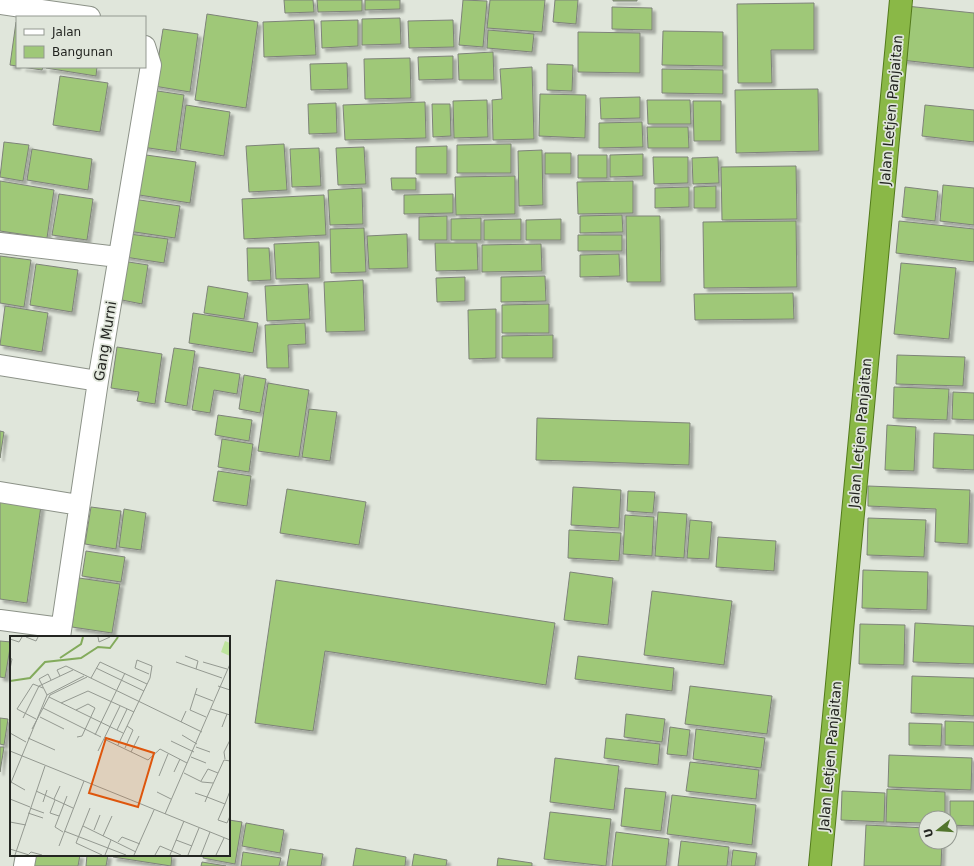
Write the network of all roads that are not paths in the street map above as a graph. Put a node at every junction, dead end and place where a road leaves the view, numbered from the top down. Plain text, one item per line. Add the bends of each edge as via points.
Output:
1 (901, 0) edge
2 (0, 4) edge
3 (83, 16) edge
4 (146, 49) edge
5 (0, 243) edge
6 (118, 257) junction
7 (0, 365) edge
8 (98, 381) junction
9 (0, 492) edge
10 (79, 506) junction
11 (0, 620) edge
12 (60, 633) edge
13 (26, 856) edge
14 (24, 866) edge
15 (820, 866) edge

1 - 15 highway, Jalan Letjen Panjaitan
2 - 3 street
4 - 6 street, Gang Murni via 151,65
5 - 6 street
6 - 8 street, Gang Murni
7 - 8 street
8 - 10 street, Gang Murni
9 - 10 street
10 - 12 street, Gang Murni
11 - 12 street
13 - 14 street

